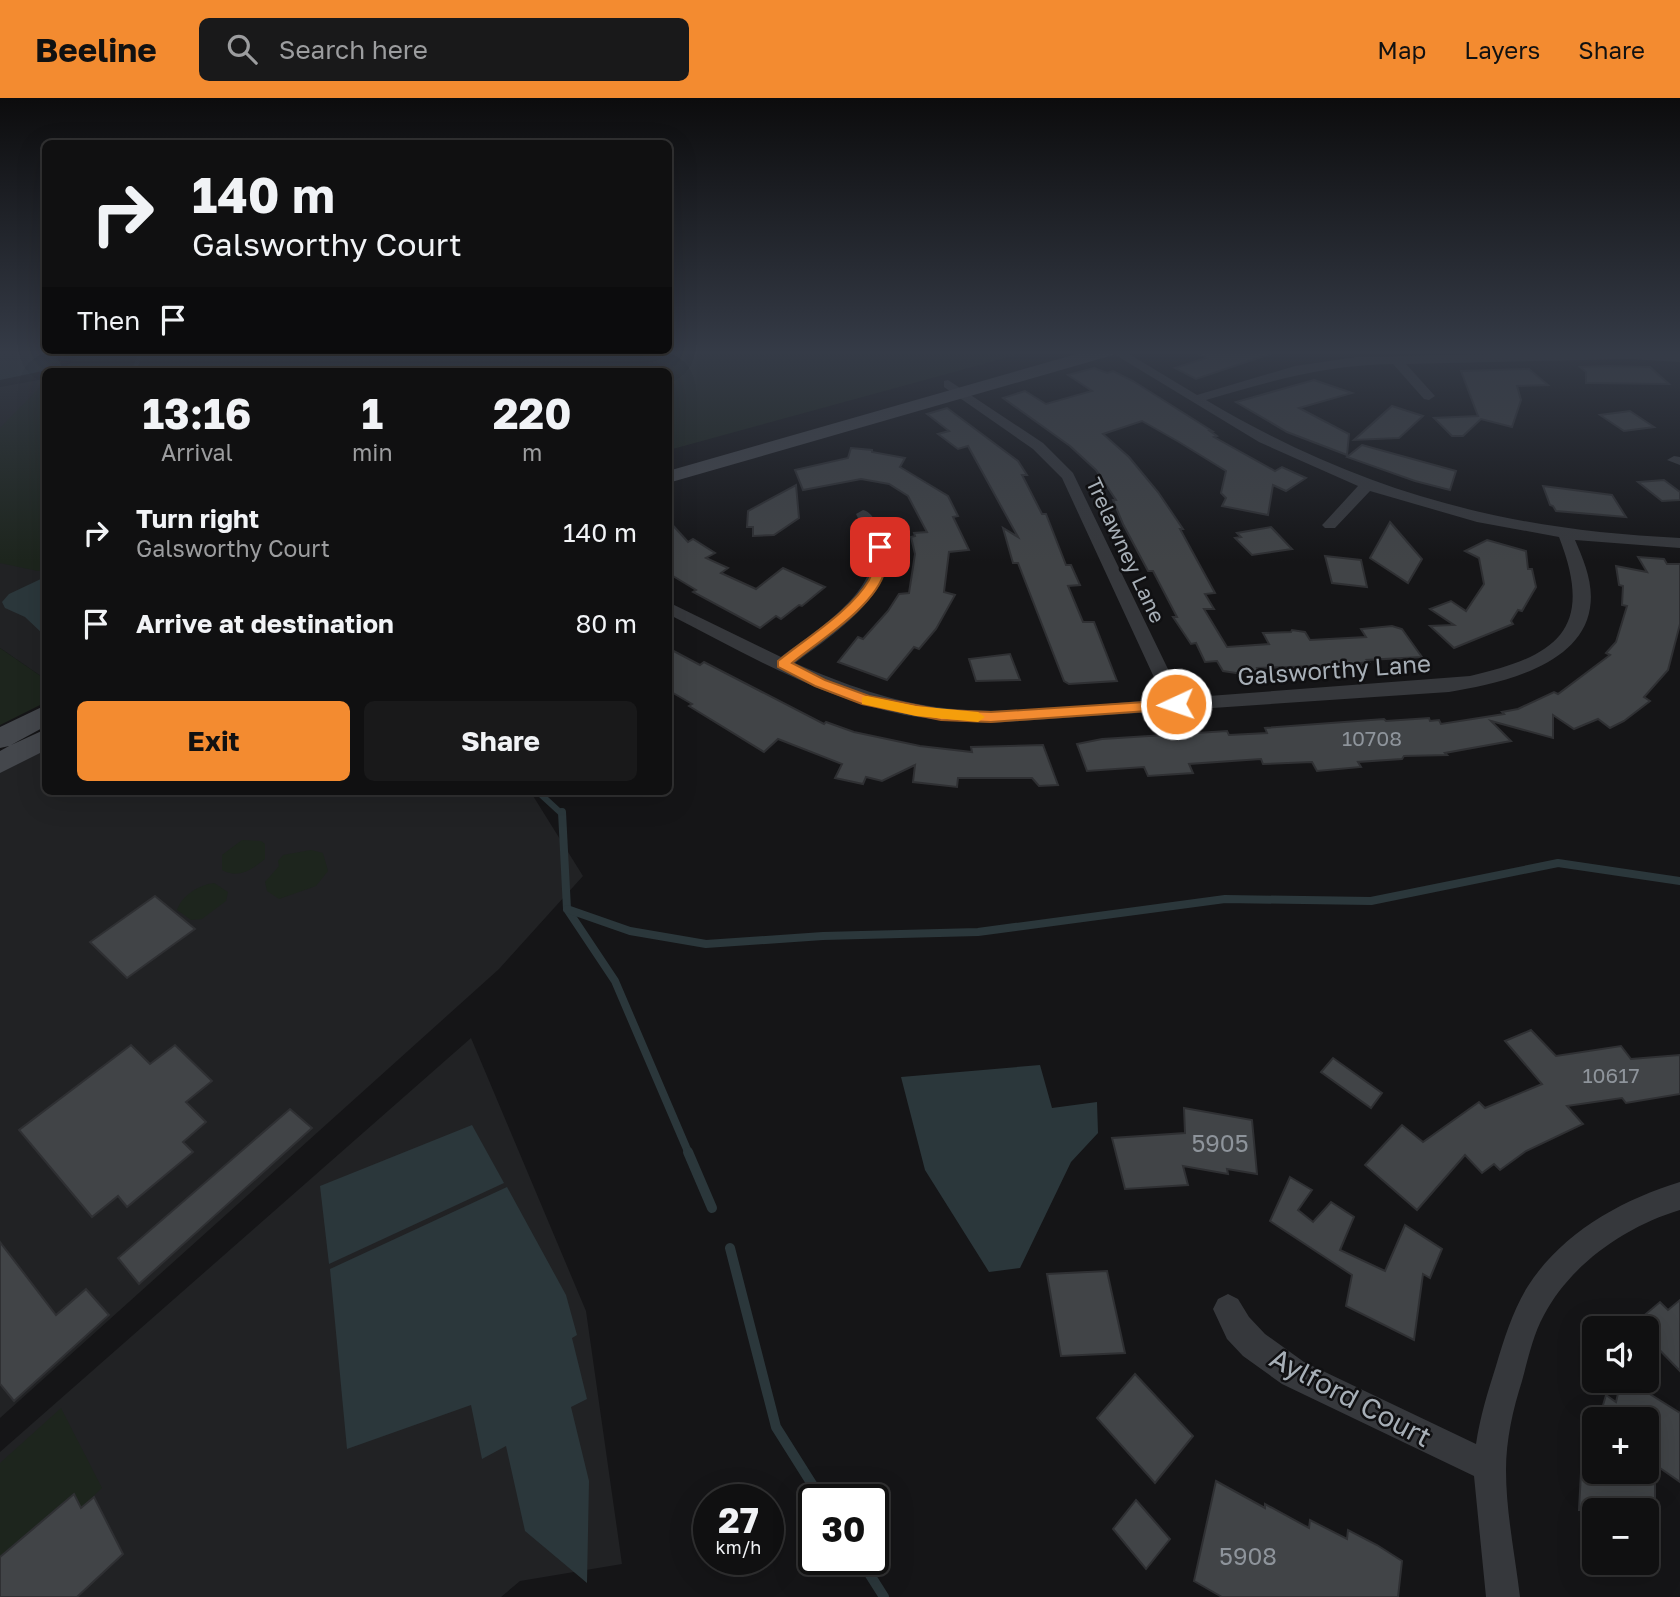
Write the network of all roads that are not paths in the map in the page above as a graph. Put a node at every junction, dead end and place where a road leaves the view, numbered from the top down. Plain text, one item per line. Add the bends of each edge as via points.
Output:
1 (827, 421) edge
2 (848, 421) edge
3 (1002, 421) edge
4 (1235, 421) edge
5 (672, 461) edge
6 (672, 476) edge
7 (1368, 484) junction
8 (863, 514) dead end
9 (1330, 525) dead end
10 (1565, 533) junction
11 (1680, 543) edge
12 (672, 609) edge
13 (783, 664) junction
14 (1176, 704) junction
15 (42, 716) edge
16 (0, 739) edge
17 (42, 740) edge
18 (0, 764) edge
19 (1680, 1196) edge
20 (1228, 1309) dead end
21 (1490, 1466) junction
22 (1503, 1597) edge

1 - 5 street
2 - 6 street
3 - 14 street, Trelawney Lane via 1038,446 1068,476
4 - 7 street via 1284,449
7 - 9 street
7 - 10 street via 1456,511
8 - 13 street via 880,547 875,580 860,601
10 - 11 street
10 - 14 street, Galsworthy Lane via 1582,584 1575,627 1556,648 1512,674 1449,686
12 - 13 street, Galsworthy Lane
13 - 14 street, Galsworthy Lane via 867,700 941,715 991,717
15 - 16 street
17 - 18 street
19 - 21 street via 1618,1222 1579,1249 1544,1288 1521,1336 1501,1397
20 - 21 street, Aylford Court via 1254,1345 1293,1373
21 - 22 street

